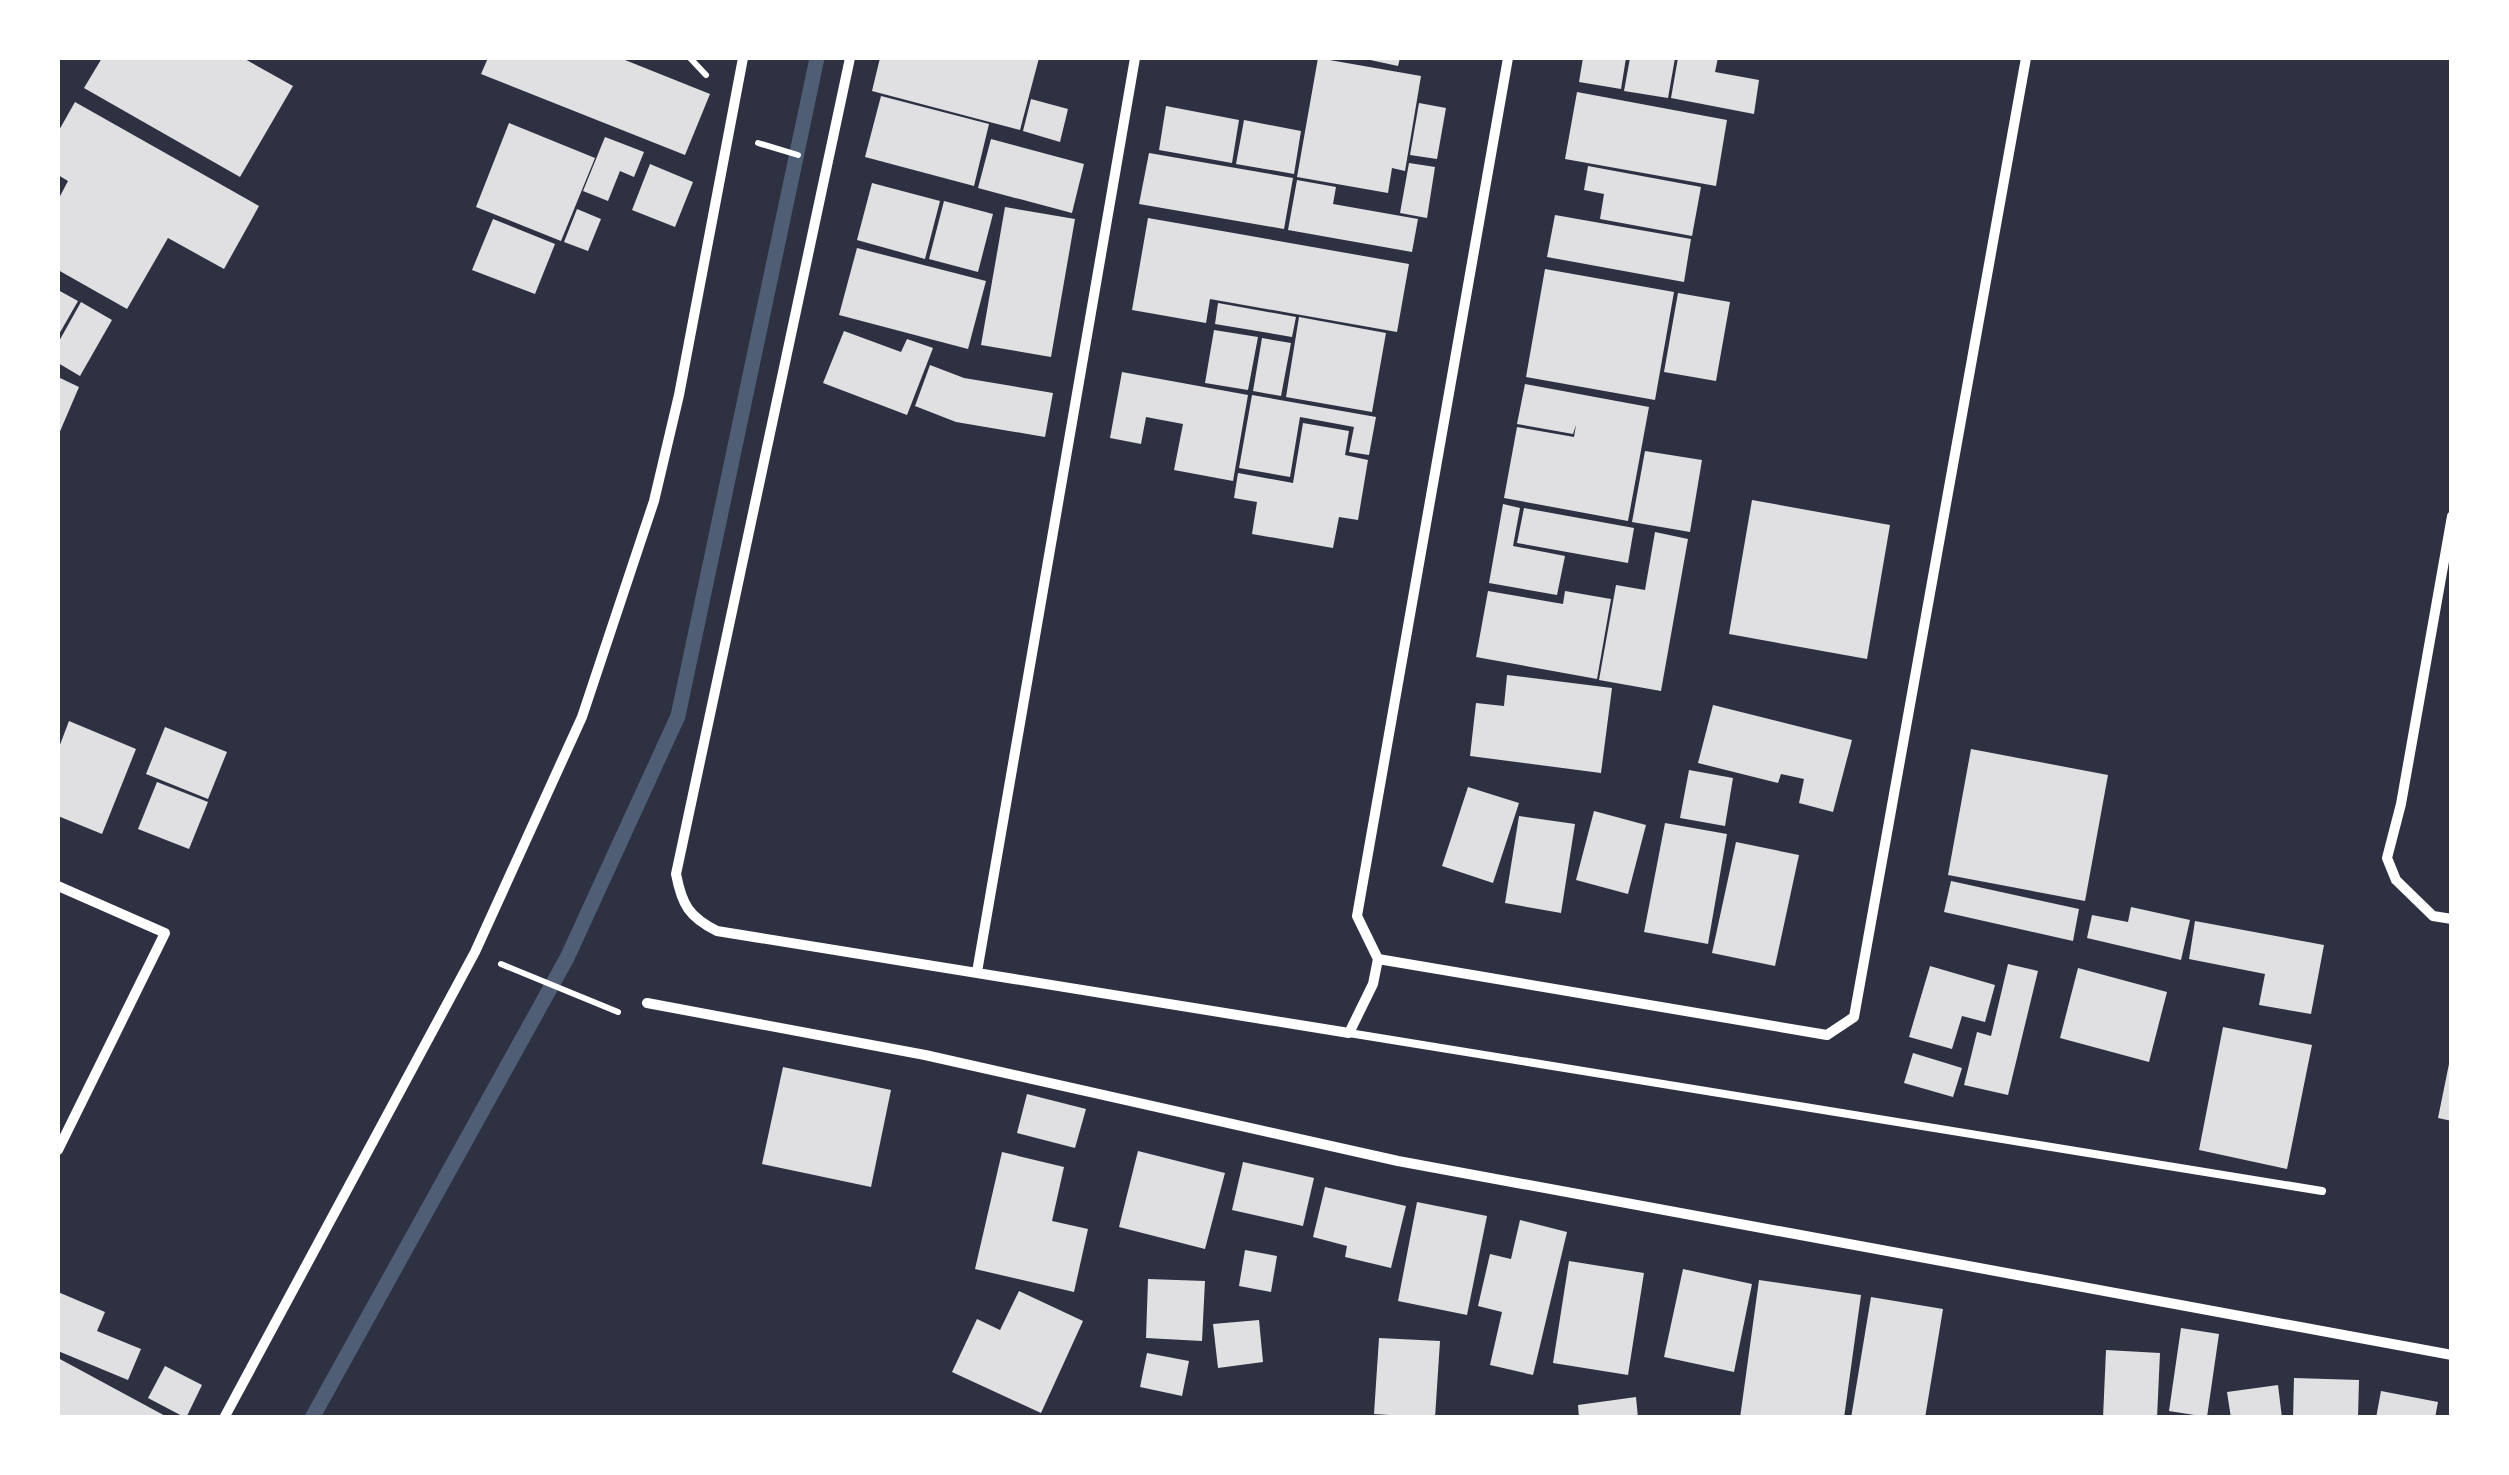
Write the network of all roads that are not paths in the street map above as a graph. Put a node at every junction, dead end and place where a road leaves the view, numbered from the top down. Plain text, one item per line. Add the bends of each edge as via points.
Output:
1 (743, 58) edge
2 (850, 58) edge
3 (1135, 58) edge
4 (1508, 58) edge
5 (2026, 58) edge
6 (2452, 516) edge
7 (58, 886) edge
8 (2452, 919) edge
9 (1378, 959) junction
10 (977, 972) junction
11 (646, 1003) road end
12 (1350, 1033) junction
13 (58, 1150) edge
14 (2322, 1191) dead end
15 (2452, 1355) edge
16 (224, 1418) edge

1 - 16 street via 654,501 582,717 475,952
2 - 10 street via 676,874 693,919 717,930
3 - 10 street
4 - 9 street via 1358,916
5 - 9 street via 1854,1017 1826,1035
6 - 8 street via 2387,858 2396,880 2433,916
7 - 13 street via 165,933
9 - 12 street
10 - 12 street
11 - 15 street via 925,1055 1398,1161
12 - 14 lane

